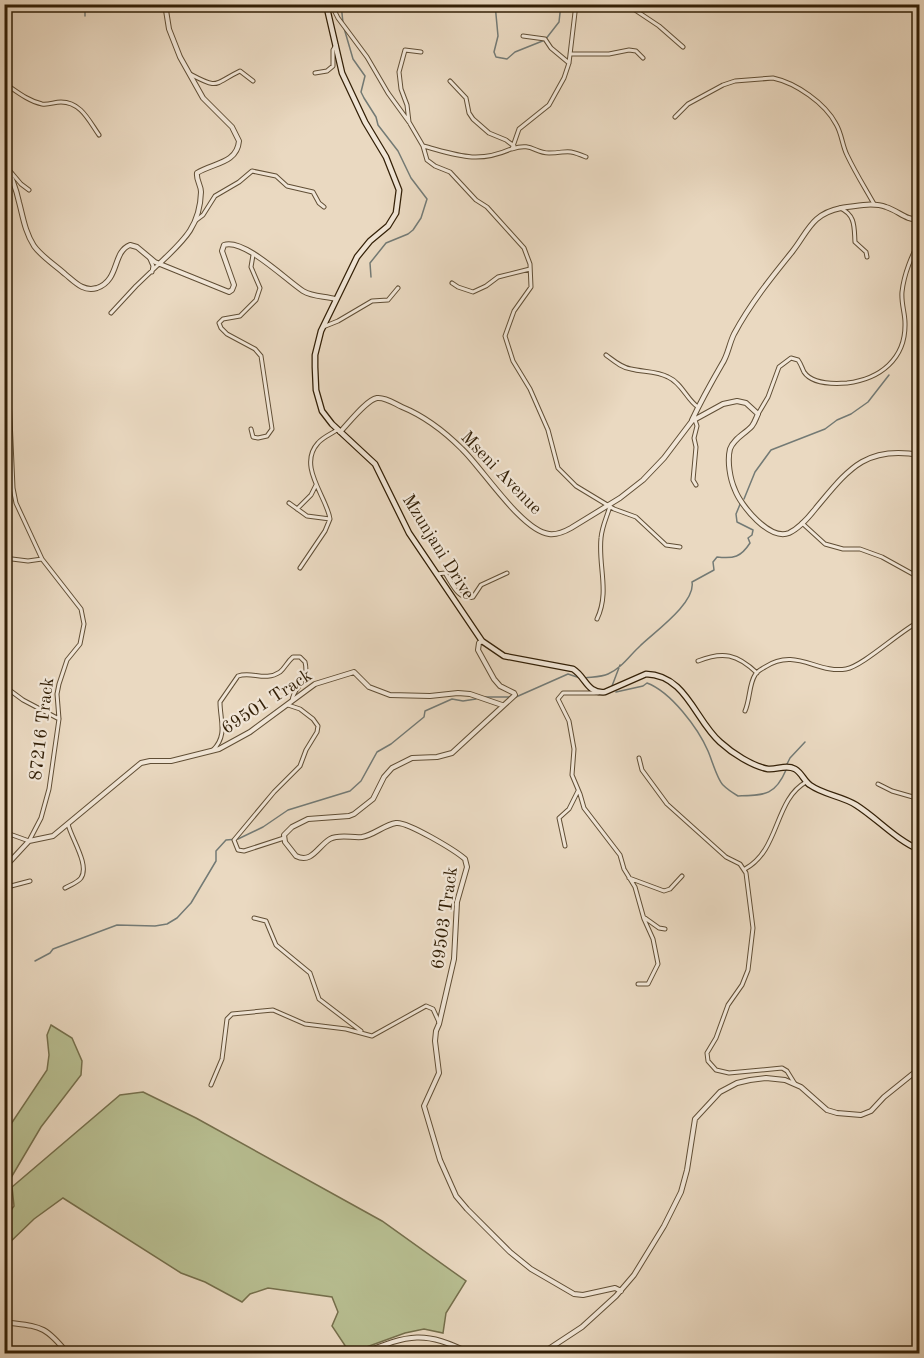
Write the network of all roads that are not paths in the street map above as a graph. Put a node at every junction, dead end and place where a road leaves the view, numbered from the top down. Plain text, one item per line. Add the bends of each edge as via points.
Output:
1 (165, 4) edge
2 (328, 4) edge
3 (576, 4) edge
4 (626, 4) edge
5 (523, 36) dead end
6 (336, 45) junction
7 (683, 47) dead end
8 (421, 52) dead end
9 (570, 54) junction
10 (643, 58) dead end
11 (569, 63) junction
12 (190, 74) junction
13 (315, 74) dead end
14 (254, 81) dead end
15 (450, 81) dead end
16 (4, 83) edge
17 (675, 117) dead end
18 (409, 122) junction
19 (99, 135) dead end
20 (423, 146) junction
21 (513, 148) junction
22 (586, 157) dead end
23 (6, 165) edge
24 (29, 190) dead end
25 (874, 204) junction
26 (324, 207) dead end
27 (840, 208) junction
28 (920, 220) edge
29 (195, 221) junction
30 (920, 239) edge
31 (253, 255) junction
32 (867, 257) dead end
33 (150, 259) junction
34 (159, 264) junction
35 (531, 269) junction
36 (152, 272) junction
37 (452, 283) dead end
38 (398, 288) dead end
39 (335, 299) junction
40 (111, 313) dead end
41 (323, 327) junction
42 (606, 356) dead end
43 (5, 389) edge
44 (698, 407) junction
45 (758, 414) junction
46 (694, 421) junction
47 (251, 429) dead end
48 (339, 431) junction
49 (920, 455) edge
50 (316, 485) junction
51 (696, 485) dead end
52 (289, 502) dead end
53 (609, 505) junction
54 (297, 509) junction
55 (330, 519) junction
56 (802, 523) junction
57 (680, 547) dead end
58 (4, 558) edge
59 (42, 559) junction
60 (300, 568) dead end
61 (507, 573) dead end
62 (437, 574) junction
63 (920, 578) edge
64 (597, 619) dead end
65 (920, 621) edge
66 (482, 641) junction
67 (698, 661) dead end
68 (757, 672) junction
69 (4, 686) edge
70 (598, 693) junction
71 (290, 703) junction
72 (503, 706) junction
73 (745, 711) dead end
74 (58, 719) junction
75 (212, 751) junction
76 (639, 758) dead end
77 (806, 782) junction
78 (878, 784) dead end
79 (579, 789) junction
80 (920, 799) edge
81 (68, 824) junction
82 (4, 832) edge
83 (284, 838) junction
84 (29, 841) junction
85 (565, 846) dead end
86 (920, 850) edge
87 (4, 868) edge
88 (745, 869) junction
89 (682, 876) dead end
90 (629, 878) junction
91 (30, 881) dead end
92 (4, 885) edge
93 (65, 888) dead end
94 (643, 917) junction
95 (254, 918) dead end
96 (665, 928) dead end
97 (638, 984) dead end
98 (439, 1024) junction
99 (362, 1032) junction
100 (920, 1068) edge
101 (795, 1083) junction
102 (211, 1085) dead end
103 (621, 1291) junction
104 (4, 1322) edge
105 (68, 1353) edge
106 (361, 1353) edge
107 (472, 1353) edge
108 (541, 1353) edge

1 - 12 street via 169,29
2 - 6 main road, Mzunjani Drive
2 - 18 street
3 - 9 street
4 - 7 street
5 - 11 street via 546,40
6 - 13 street via 333,66
6 - 39 main road, Mzunjani Drive via 342,73 399,190 393,219 365,246
8 - 18 street via 405,50 399,67
9 - 10 street via 628,50
9 - 11 street
11 - 21 street via 552,100 519,129
12 - 14 street via 213,85 240,71
12 - 29 street via 203,98 232,127 239,141 226,161 197,174 201,192
15 - 21 street via 466,98 473,119
16 - 19 street via 39,103 64,102 78,108
17 - 25 street via 692,102 729,82 779,79 811,97 832,116
18 - 20 street
20 - 21 street via 471,158 489,157
20 - 35 street via 430,163 450,172 520,242
21 - 22 street via 536,148 545,153 567,150
23 - 24 street
23 - 33 street via 34,246 80,286 95,289 106,283 128,246 137,247
25 - 27 street
25 - 28 street
26 - 29 street via 313,192 253,171 215,196
27 - 32 street via 852,217 855,243
27 - 44 street via 811,223 763,286
29 - 34 street via 189,235
30 - 45 street via 904,281 904,338 891,364 855,381 829,383 812,379 798,360 790,358 779,367
31 - 34 street via 237,245 223,246 223,258 234,285 226,292
31 - 39 street via 306,292
31 - 47 street via 251,267 260,288 256,300 236,318 219,323 222,330 255,349 262,358 272,429 267,436 256,438
33 - 34 street
33 - 36 street
34 - 36 street
35 - 37 street via 498,277 473,292
35 - 53 street via 531,287 506,328 510,355 548,430 558,468 576,486
36 - 40 street
38 - 41 street via 388,300 372,301
39 - 41 main road, Mzunjani Drive
41 - 48 main road, Mzunjani Drive via 315,356 316,390 322,411
42 - 44 street via 631,369 669,377
43 - 59 street, 87216 Track via 9,396 15,497
44 - 46 street
45 - 46 street, Mseni Avenue via 749,404 737,401 723,404
45 - 56 street via 731,448 729,459 738,497 771,531 785,534
46 - 51 street
46 - 53 street, Mseni Avenue via 643,480
48 - 50 street via 318,443 311,456
48 - 53 street, Mseni Avenue via 375,399 408,409 460,447 521,517 548,534 571,528
48 - 62 main road, Mzunjani Drive via 375,464 402,521
49 - 56 street via 894,453 862,461 840,478
50 - 54 street
50 - 55 street
52 - 54 street
53 - 57 street via 636,517 666,545
53 - 64 street via 601,537 604,592
54 - 55 street via 311,517
55 - 60 street
56 - 63 street via 825,544 875,554
58 - 59 street
59 - 74 street, 87216 Track via 77,602 84,624 80,644 67,660 59,684
61 - 62 street via 481,585 467,599 460,596 445,573
62 - 66 main road, Mzunjani Drive
65 - 68 street via 846,669 790,659
66 - 70 main road, Mzunjani Drive via 504,656 573,669
66 - 72 street via 478,650 494,680 514,694
67 - 68 street via 729,656 744,661
68 - 73 street
69 - 74 street
70 - 77 main road via 652,674 686,694 705,726 723,744 758,766 794,768
70 - 79 street via 569,692 558,697 569,720 574,749 572,775
71 - 72 street, 69501 Track via 315,684 354,672 369,687 390,695 470,694
71 - 75 street, 69501 Track via 250,732
71 - 75 street via 307,673 301,657 292,657 281,671 268,677 239,676 220,702 222,739
71 - 83 street via 310,716 318,729 300,766 234,840 235,846 247,851
72 - 83 street via 452,753 399,763 384,777 369,803 354,814 304,821 288,830
74 - 84 street, 87216 Track via 46,802
75 - 81 street, 69501 Track via 171,761 141,763
76 - 88 street via 642,770 664,801 726,857
77 - 86 main road via 853,803
77 - 88 street via 789,797 769,843 753,865
78 - 80 street
79 - 85 street via 560,818
79 - 90 street via 585,813 620,855
81 - 84 street, 69501 Track via 50,838
81 - 93 street via 83,870 78,881
82 - 84 street
83 - 98 street, 69503 Track via 296,856 305,858 334,837 364,837 402,823 465,859 466,871 457,902 456,950
84 - 87 street, 87216 Track
88 - 101 street via 753,922 748,970 728,1005 707,1059 715,1069 729,1073 784,1068
89 - 90 street via 670,889 661,891
90 - 94 street
91 - 92 street
94 - 96 street
94 - 97 street via 658,964 651,982
95 - 99 street via 266,921 276,945 310,973 322,1002
98 - 99 street via 434,1010 428,1006 377,1034
98 - 103 street, 69503 Track via 435,1041 439,1073 424,1106 440,1160 460,1202 515,1257 569,1291 579,1295 615,1288
99 - 102 street via 305,1024 273,1010 232,1014 227,1019 222,1059
100 - 101 street via 884,1096 872,1111 861,1115 827,1110
101 - 103 street via 766,1078 743,1081 720,1092 704,1107 693,1123 687,1170 675,1207
103 - 108 street via 582,1327
104 - 105 street via 43,1328
106 - 107 street via 401,1338 430,1337

